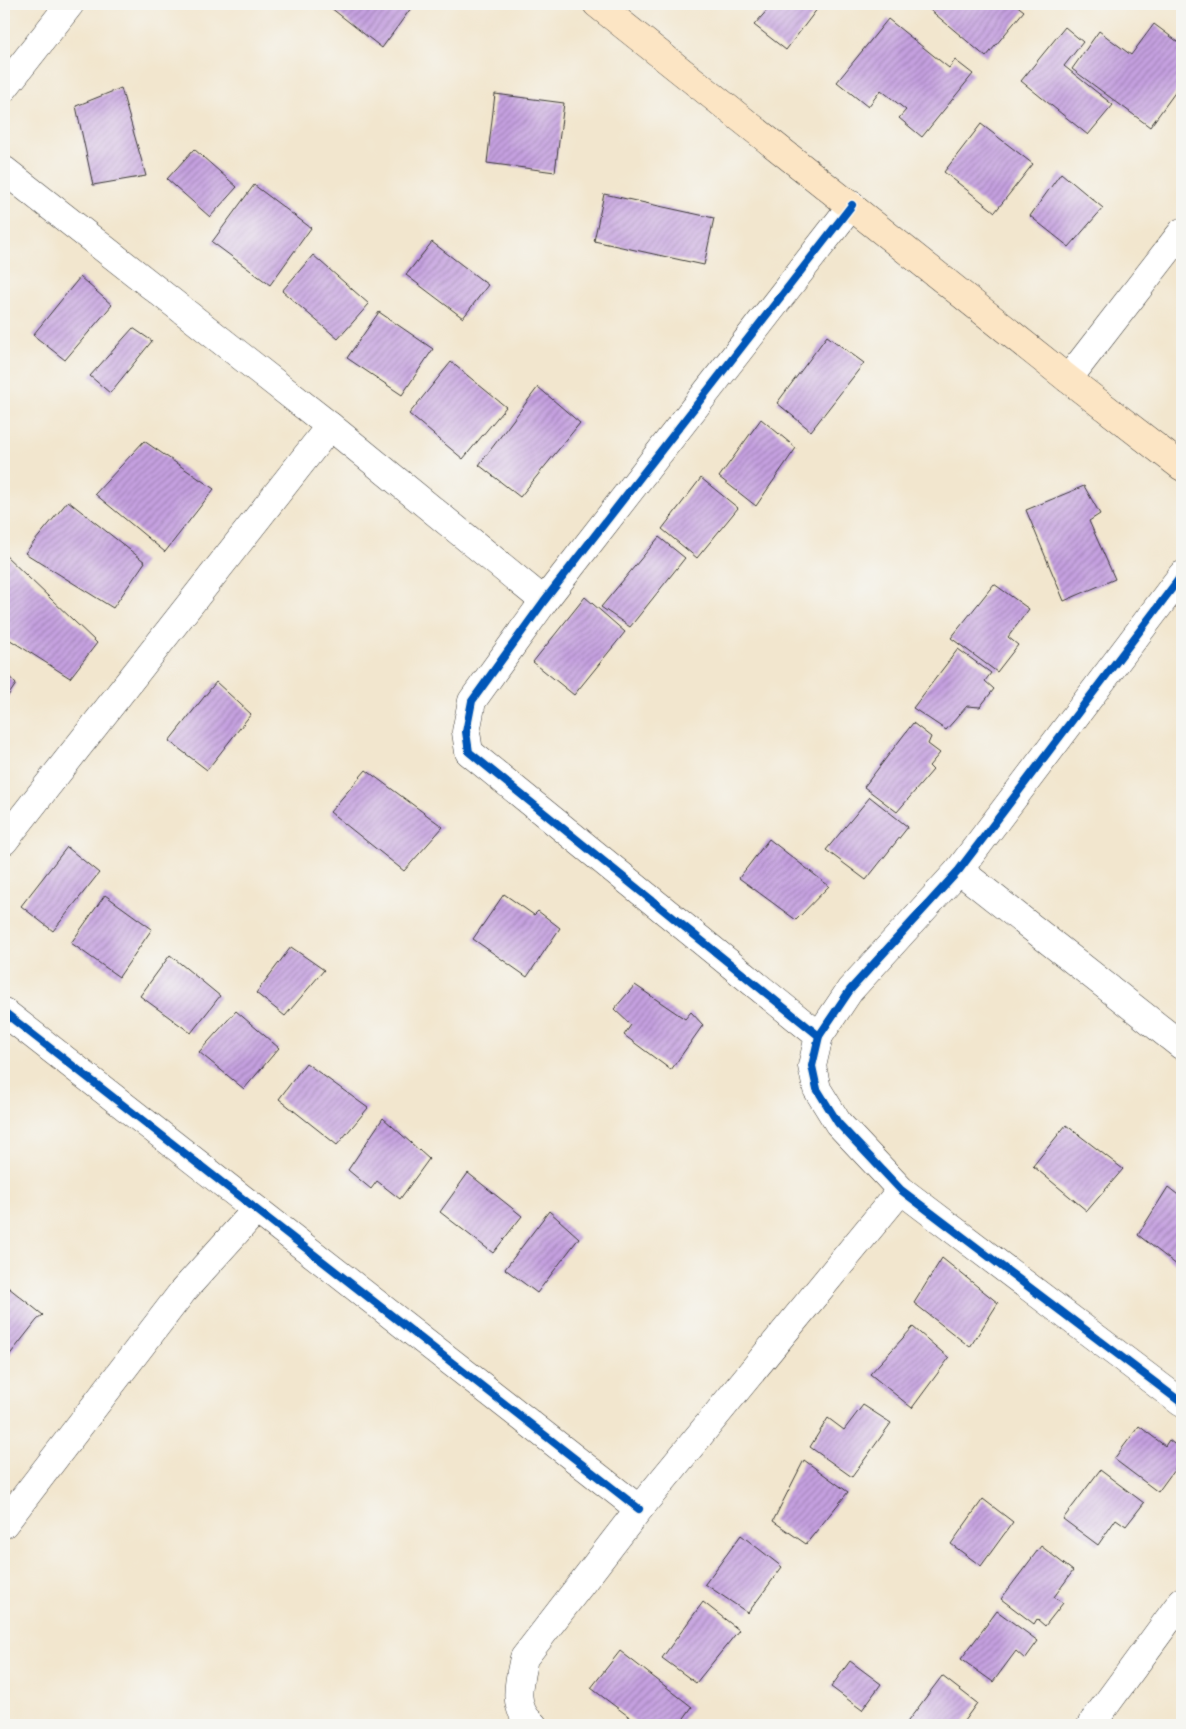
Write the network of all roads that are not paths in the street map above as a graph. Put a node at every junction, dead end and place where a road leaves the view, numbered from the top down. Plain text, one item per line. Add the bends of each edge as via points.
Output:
1 (70, 4) edge
2 (597, 4) edge
3 (4, 88) edge
4 (4, 170) edge
5 (852, 205) junction
6 (1182, 232) edge
7 (1068, 379) junction
8 (330, 426) junction
9 (1182, 467) edge
10 (1182, 574) edge
11 (544, 601) junction
12 (4, 841) edge
13 (959, 870) junction
14 (4, 1012) edge
15 (820, 1036) junction
16 (1182, 1046) edge
17 (901, 1190) junction
18 (256, 1210) junction
19 (1182, 1403) edge
20 (639, 1509) junction
21 (4, 1524) edge
22 (1182, 1601) edge
23 (533, 1725) edge
24 (1091, 1725) edge

1 - 3 street
2 - 5 street
4 - 8 street
5 - 7 street
5 - 11 street
6 - 7 street
7 - 9 street
8 - 11 street
8 - 12 street
10 - 13 street
11 - 15 street via 472,701 466,732 469,752
13 - 15 street via 850,990
13 - 16 street
14 - 18 street
15 - 17 street via 812,1066 817,1089 838,1123
17 - 19 street
17 - 20 street
18 - 20 street
18 - 21 street via 183,1291
20 - 23 street via 524,1658 518,1685 519,1707
22 - 24 street

